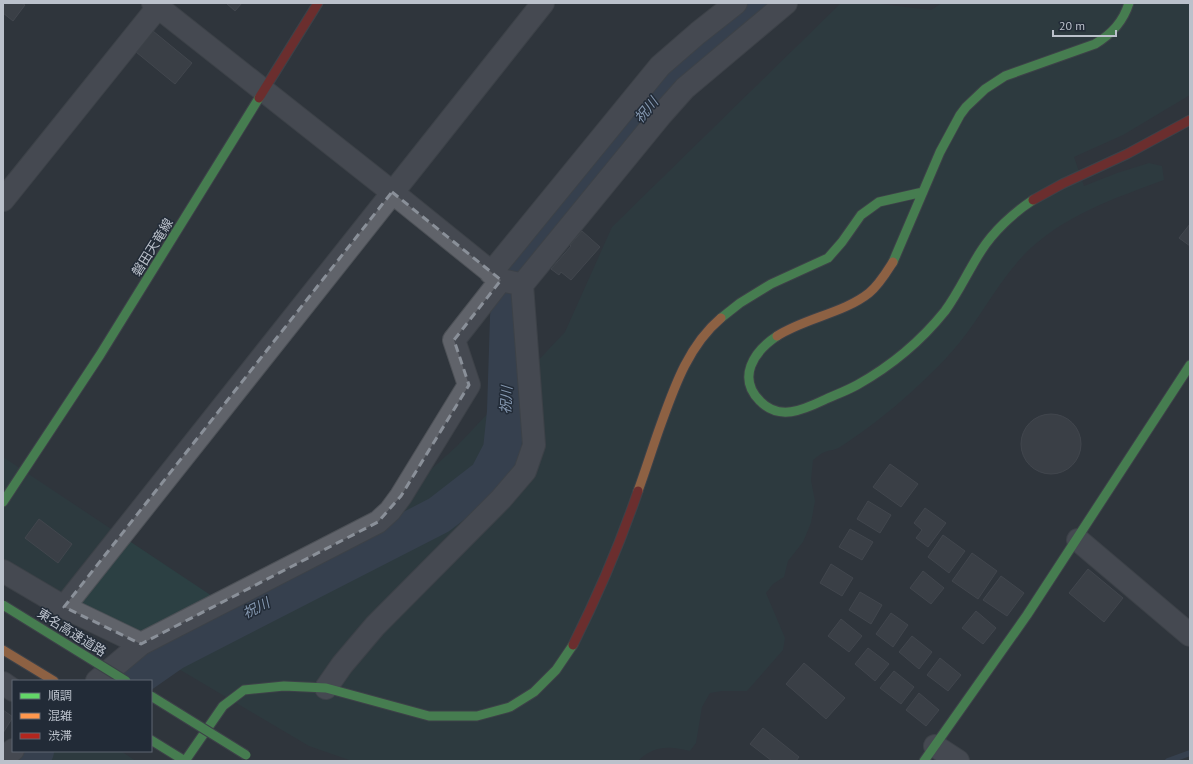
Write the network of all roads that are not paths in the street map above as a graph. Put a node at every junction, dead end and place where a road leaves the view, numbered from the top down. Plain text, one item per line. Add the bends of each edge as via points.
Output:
1 (318, 3) edge
2 (543, 3) edge
3 (736, 3) edge
4 (786, 3) edge
5 (1129, 3) edge
6 (156, 5) edge
7 (264, 91) junction
8 (1190, 120) edge
9 (392, 192) junction
10 (923, 192) junction
11 (3, 200) edge
12 (507, 280) junction
13 (1190, 365) edge
14 (3, 502) edge
15 (1078, 540) junction
16 (3, 571) edge
17 (3, 605) edge
18 (64, 607) junction
19 (1190, 635) edge
20 (141, 644) junction
21 (3, 650) edge
22 (52, 680) edge
23 (98, 680) edge
24 (124, 680) edge
25 (3, 683) edge
26 (326, 688) junction
27 (12, 689) edge
28 (152, 697) edge
29 (152, 741) edge
30 (12, 751) edge
31 (930, 753) edge
32 (249, 756) dead end
33 (3, 758) edge
34 (185, 761) edge
35 (958, 761) edge

1 - 7 main road, 磐田天竜線
2 - 9 street
3 - 12 street via 660,66
4 - 12 street via 685,88
5 - 10 main road via 1126,14 1117,28 1095,44 1005,76 975,98 960,115 940,152
6 - 7 street
6 - 11 street
7 - 9 street
7 - 14 main road, 磐田天竜線 via 100,355
8 - 10 main road via 1143,147 1045,193 1020,210 990,239 954,298 915,344 874,375 807,408 788,414 778,413 760,402 753,394 749,377 750,369 760,351 783,333 857,300 874,288 894,261
9 - 12 street
9 - 18 street
10 - 26 main road via 879,202 861,215 828,258 772,284 740,303 712,326 691,353 675,384 626,525 590,612 573,646 556,670 534,692 510,707 477,716 429,716
12 - 20 street via 454,340 469,385 402,496 390,511 378,522
12 - 26 street via 534,445 525,471 501,499 375,626
13 - 15 main road
15 - 19 street
15 - 31 main road
16 - 18 street
17 - 24 main road, 東名高速道路, bridge
18 - 20 street
20 - 23 street
21 - 22 main road
25 - 27 street
26 - 34 main road via 284,686 244,690 223,706
28 - 32 main road, bridge
29 - 34 main road
30 - 33 street
31 - 35 street

